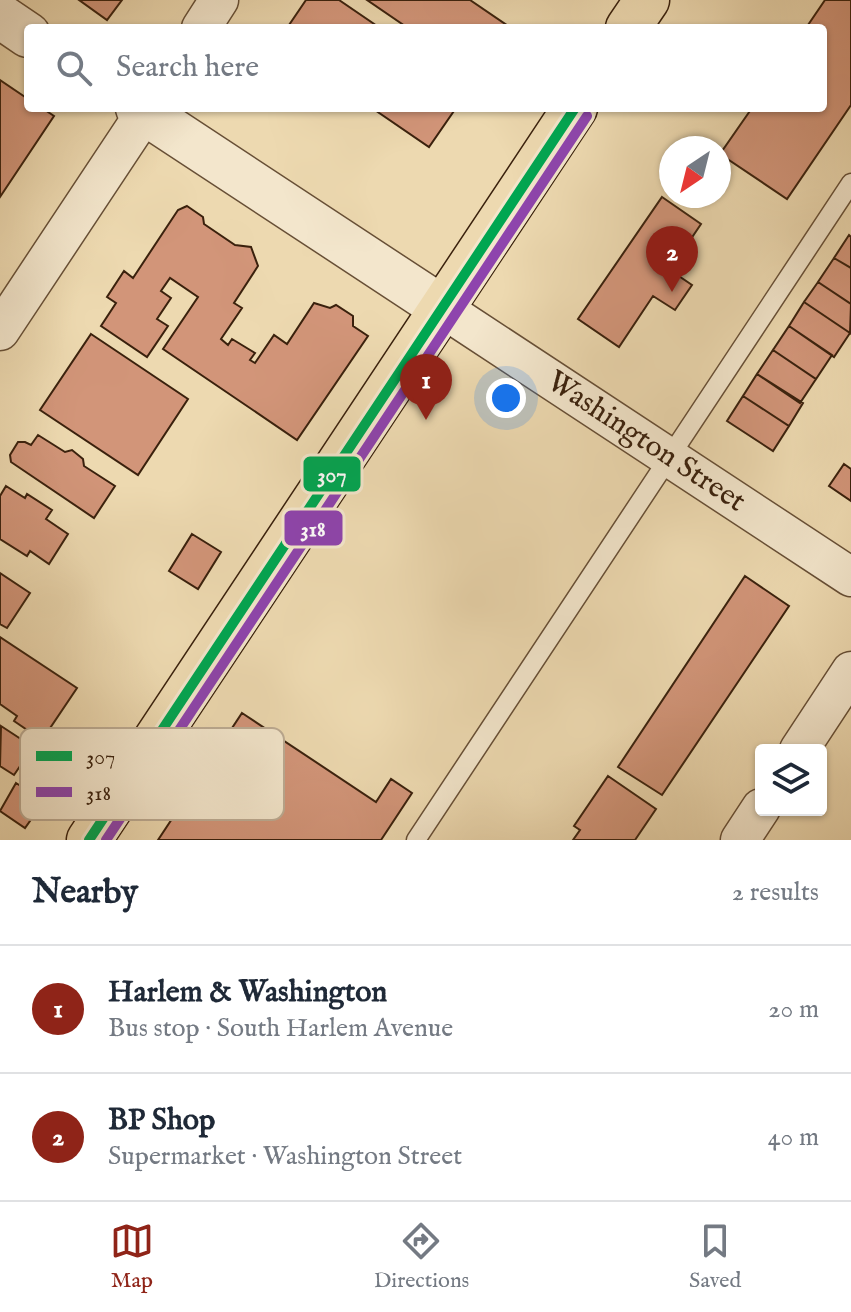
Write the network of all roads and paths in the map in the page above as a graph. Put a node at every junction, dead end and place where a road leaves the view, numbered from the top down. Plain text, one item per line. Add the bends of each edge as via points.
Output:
1 (219, 0) edge
2 (647, 0) edge
3 (0, 16) edge
4 (204, 24) edge
5 (631, 24) edge
6 (24, 32) edge
7 (143, 112) edge
8 (147, 112) edge
9 (572, 112) edge
10 (851, 183) edge
11 (442, 308) junction
12 (0, 331) edge
13 (669, 458) junction
14 (851, 577) edge
15 (851, 671) edge
16 (163, 728) edge
17 (803, 744) edge
18 (756, 816) edge
19 (102, 820) edge
20 (89, 840) edge
21 (416, 840) edge
22 (740, 840) edge

1 - 4 street
2 - 5 main road
3 - 6 street
7 - 12 street
8 - 11 street
9 - 11 main road
10 - 13 lane
11 - 13 street, Washington Street
11 - 16 main road
13 - 14 street, Washington Street
13 - 21 lane
15 - 17 street
18 - 22 street
19 - 20 main road

